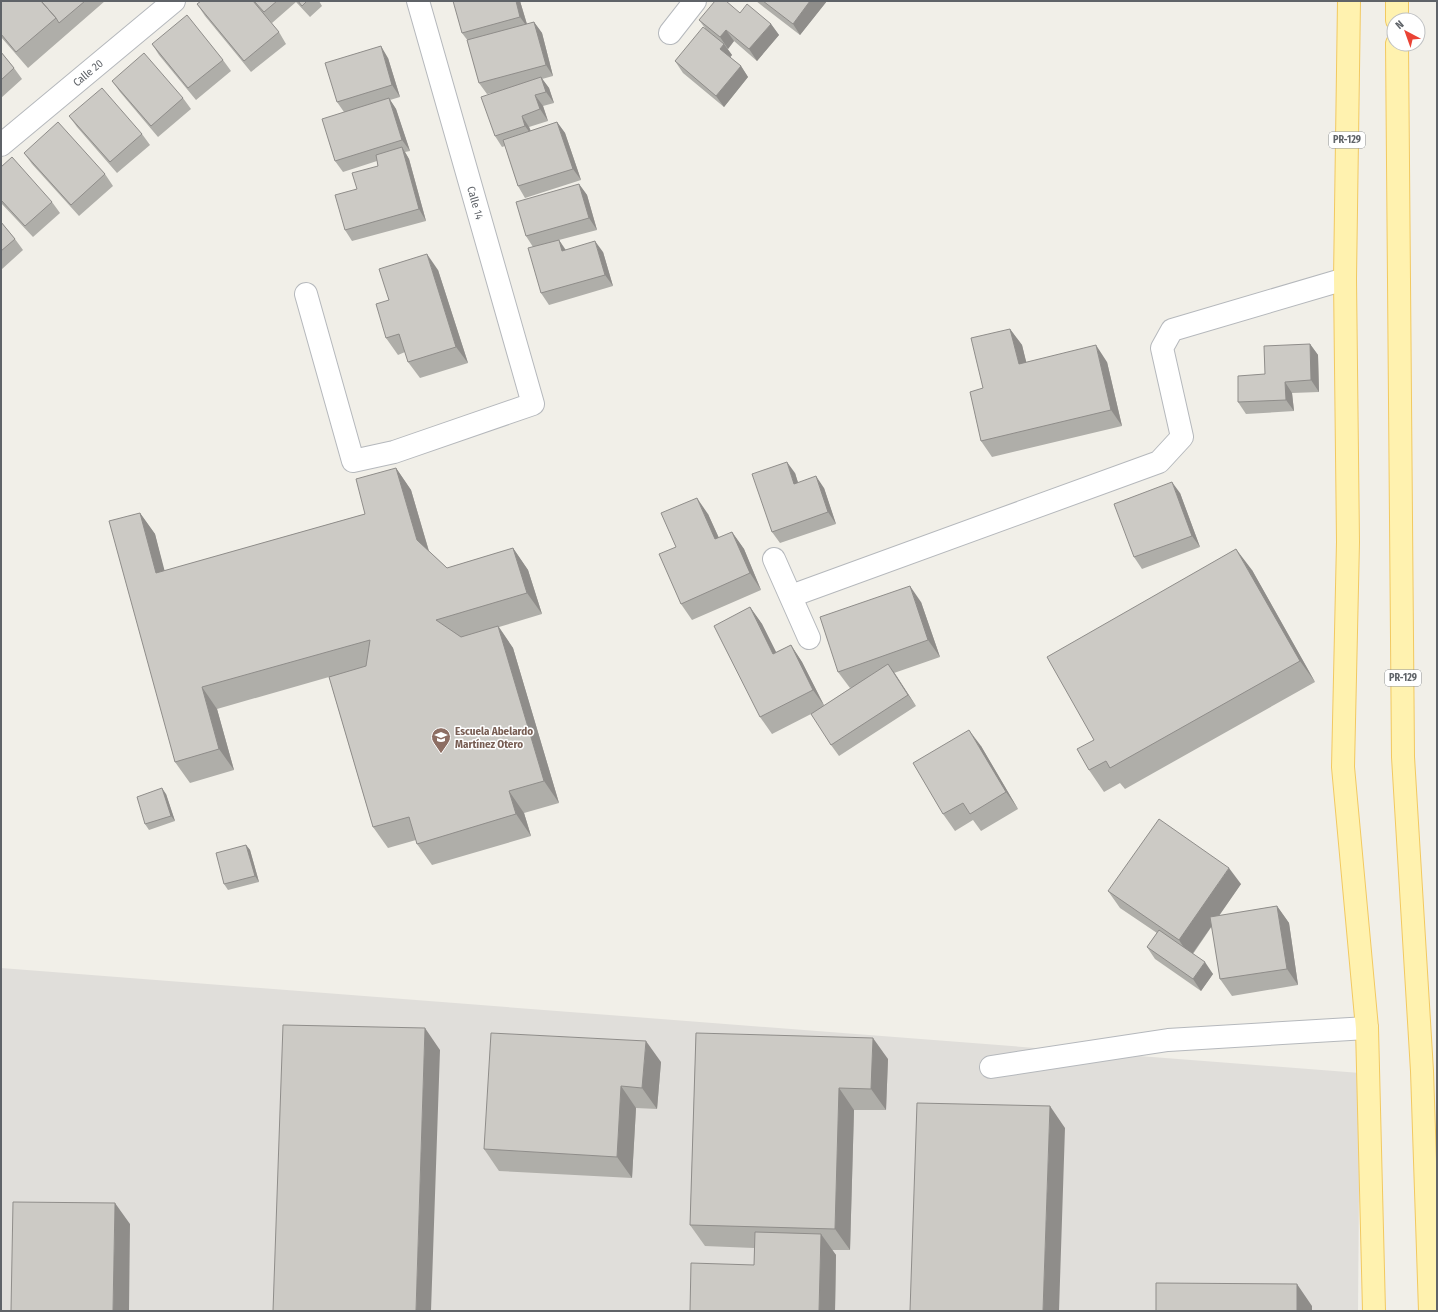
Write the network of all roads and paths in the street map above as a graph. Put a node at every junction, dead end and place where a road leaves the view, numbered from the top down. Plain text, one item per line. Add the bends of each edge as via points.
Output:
1 (174, 1) edge
2 (418, 1) edge
3 (695, 1) edge
4 (1349, 1) edge
5 (1397, 1) edge
6 (1397, 12) edge
7 (670, 33) dead end
8 (1397, 52) edge
9 (1, 145) edge
10 (1345, 279) junction
11 (306, 294) dead end
12 (774, 559) dead end
13 (791, 596) junction
14 (809, 638) dead end
15 (1367, 1028) junction
16 (991, 1067) dead end
17 (1374, 1311) edge
18 (1430, 1311) edge

1 - 9 street, Calle 20
2 - 11 street, Calle 14 via 533,404 394,452 353,461
3 - 7 street
4 - 10 main road, PR-129
5 - 6 main road
8 - 18 main road, PR-129 via 1403,757 1422,1071
10 - 13 street via 1172,330 1162,348 1182,437 1158,462
10 - 15 main road, PR-129 via 1348,542 1343,767
12 - 13 street
13 - 14 street
15 - 16 street via 1168,1040
15 - 17 main road, PR-129

